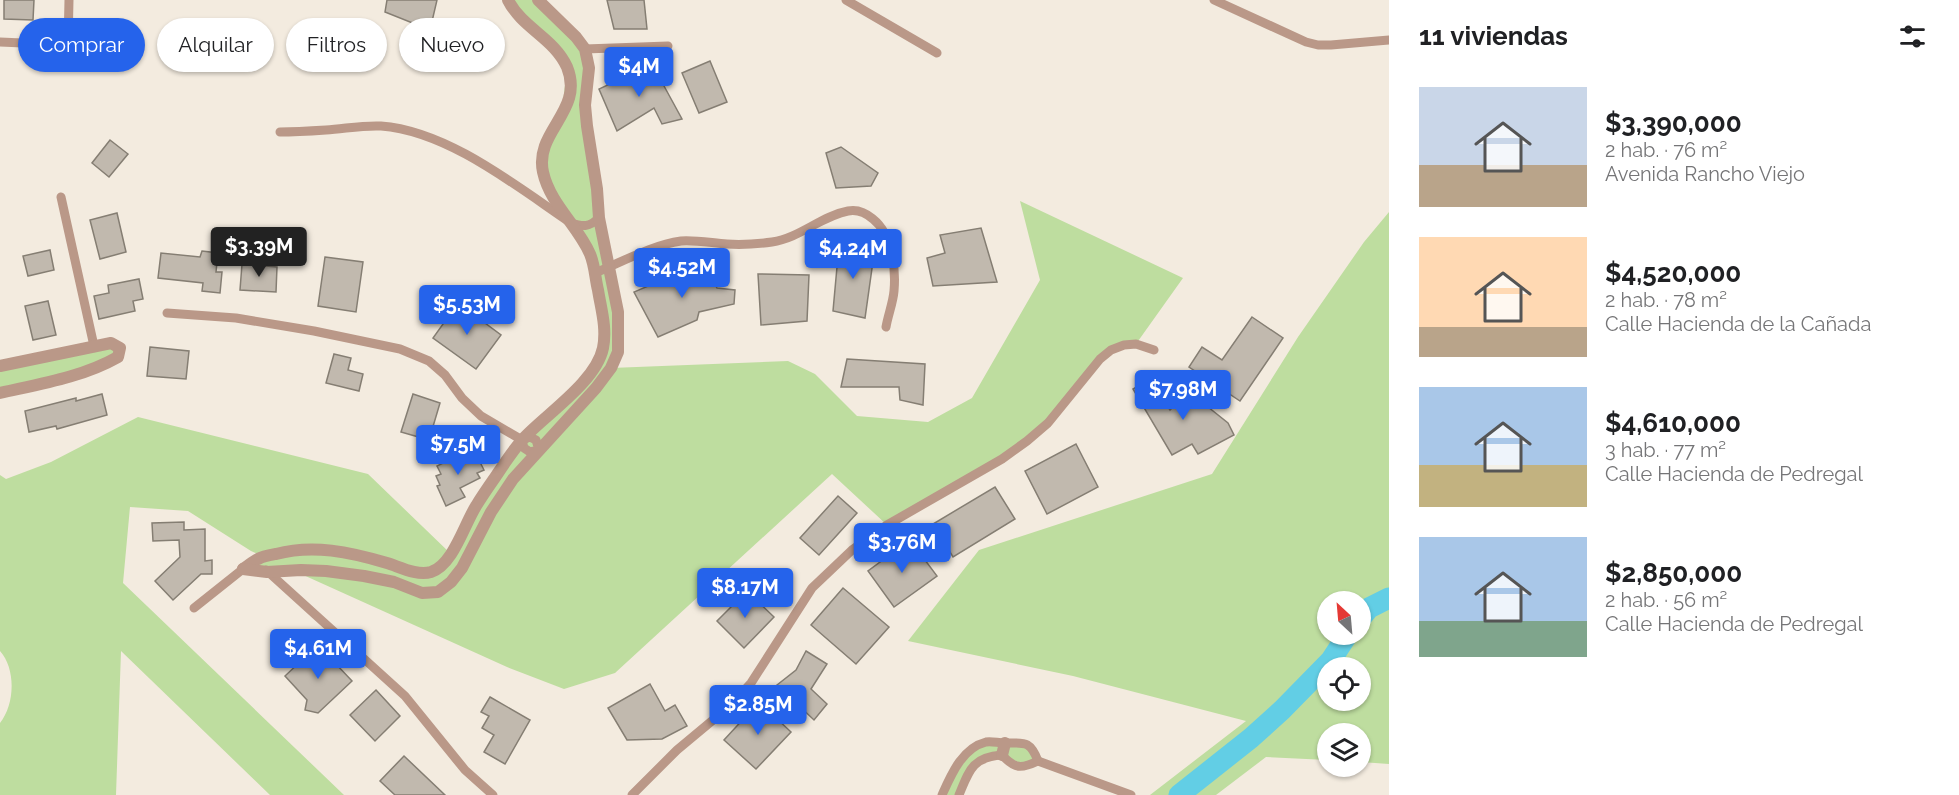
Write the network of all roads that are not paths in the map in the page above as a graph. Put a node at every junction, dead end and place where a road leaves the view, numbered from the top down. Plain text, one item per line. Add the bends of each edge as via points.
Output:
1 (69, 0) edge
2 (508, 0) edge
3 (538, 0) edge
4 (846, 0) edge
5 (1214, 0) edge
6 (1389, 40) edge
7 (0, 42) edge
8 (668, 46) dead end
9 (585, 49) junction
10 (937, 53) dead end
11 (280, 132) dead end
12 (61, 197) dead end
13 (599, 218) junction
14 (571, 223) junction
15 (609, 267) junction
16 (595, 273) junction
17 (167, 313) dead end
18 (886, 327) dead end
19 (94, 346) junction
20 (1154, 350) dead end
21 (0, 366) edge
22 (0, 393) edge
23 (522, 440) junction
24 (539, 450) junction
25 (259, 558) junction
26 (243, 569) junction
27 (267, 572) junction
28 (194, 608) dead end
29 (1003, 749) junction
30 (1038, 761) junction
31 (492, 795) edge
32 (632, 795) edge
33 (942, 795) edge
34 (959, 795) edge
35 (1131, 795) edge

1 - 7 street via 68,45
2 - 14 street via 526,25 559,52 567,68 572,86 568,104 545,142 541,158 552,195
3 - 9 street
4 - 10 street
5 - 6 street via 1318,45
8 - 9 street
9 - 13 street via 589,68 585,105
11 - 14 street via 380,126 413,131 506,179
12 - 19 street
13 - 14 street via 583,227
13 - 15 street
14 - 16 street via 591,256
15 - 16 street
15 - 18 street via 681,241 777,241 850,210 865,213 879,224 894,267 894,292
15 - 24 street via 618,312 618,352 596,388
16 - 23 street via 604,332 598,362
17 - 23 street via 248,320 400,349 429,362 481,416
19 - 21 street
19 - 22 street via 111,343 120,348 118,357 72,376
20 - 32 street via 1136,344 1111,350 1048,423 1027,441 852,550 812,588 751,683
23 - 24 street via 527,451
23 - 25 street via 475,507 444,565 430,572 417,573 362,556 319,549 294,549
24 - 27 street via 491,512 462,568 438,592 422,593 394,582 345,573
25 - 26 street
25 - 27 street
26 - 27 street
26 - 28 street
27 - 31 street via 405,696 465,770
29 - 30 street via 1009,763 1017,767
29 - 30 street via 1015,742 1024,744 1034,750
29 - 33 street via 988,741 975,746 952,773
29 - 34 street via 976,762
30 - 35 street

